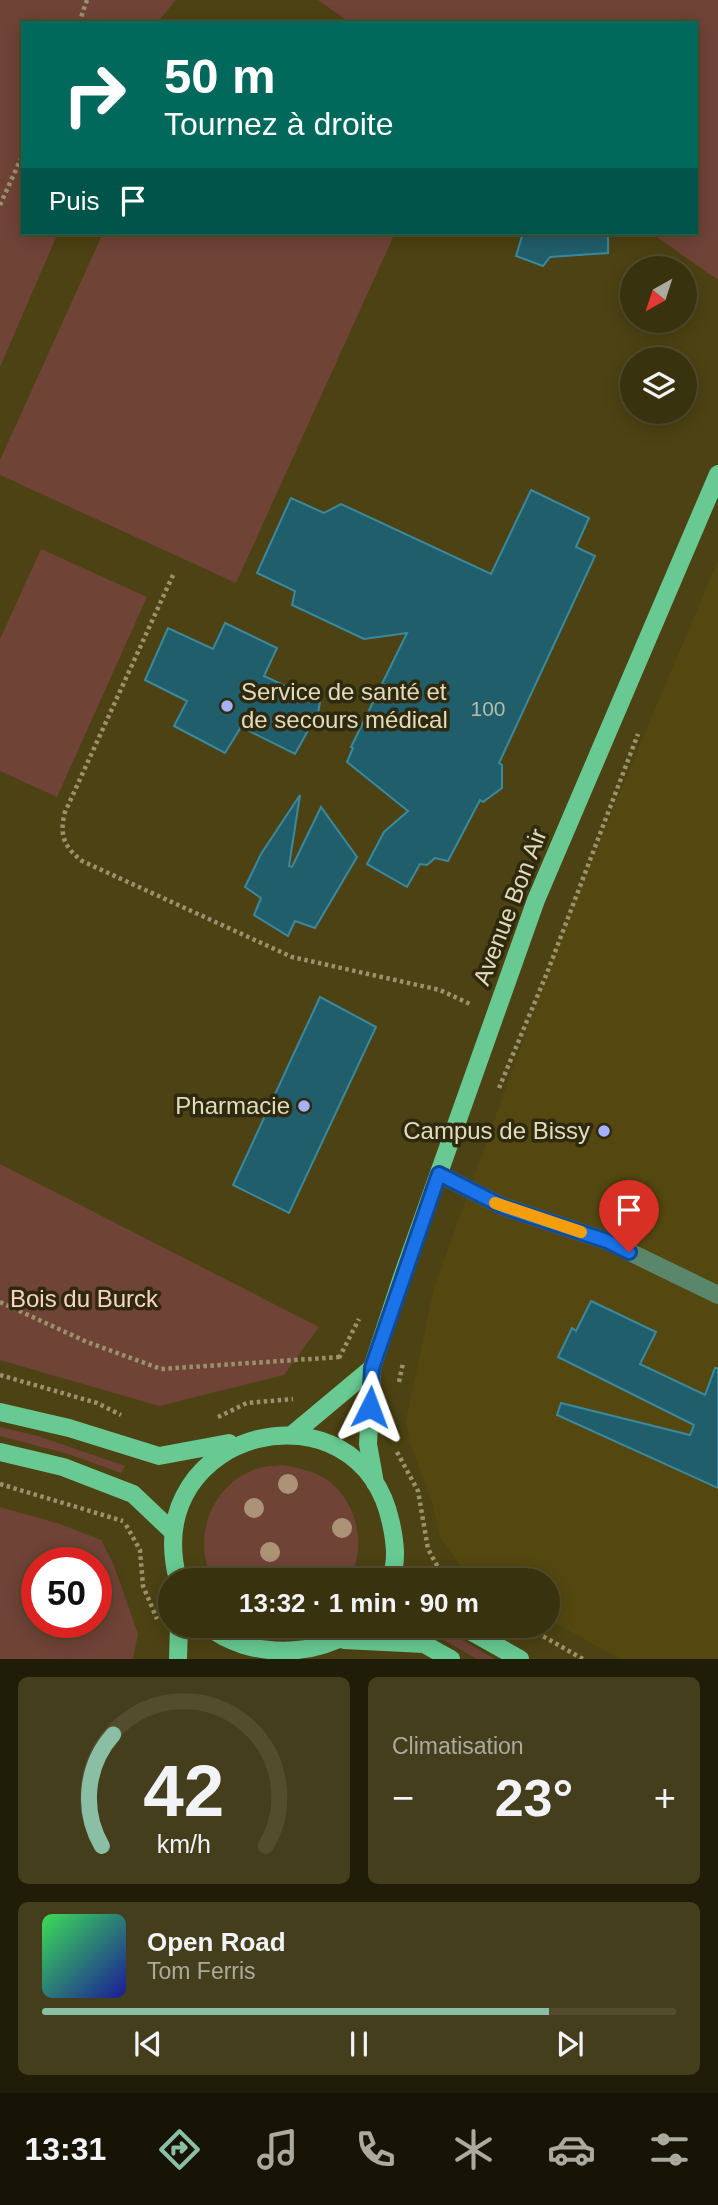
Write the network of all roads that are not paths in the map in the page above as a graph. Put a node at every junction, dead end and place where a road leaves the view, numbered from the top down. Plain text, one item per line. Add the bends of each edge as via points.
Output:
1 (718, 474) edge
2 (439, 1174) junction
3 (718, 1295) edge
4 (372, 1368) junction
5 (0, 1412) edge
6 (293, 1434) junction
7 (246, 1440) junction
8 (0, 1452) edge
9 (375, 1483) junction
10 (172, 1531) junction
11 (175, 1568) edge
12 (396, 1568) edge
13 (179, 1638) edge
14 (222, 1638) edge
15 (346, 1638) edge
16 (482, 1638) edge
17 (344, 1640) junction
18 (255, 1656) edge
19 (178, 1659) edge
20 (451, 1659) edge
21 (520, 1659) edge

1 - 2 main road, Avenue Bon Air via 536,900
2 - 3 lane via 504,1207 607,1241
2 - 4 main road, Avenue Bon Air
4 - 6 main road
4 - 9 main road, Avenue Bon Air via 368,1444
5 - 7 main road via 159,1456
6 - 7 main road
6 - 9 main road via 334,1447 358,1463
7 - 10 main road via 219,1454 196,1475 180,1502
8 - 10 main road via 63,1467 133,1494
9 - 12 main road via 387,1506
10 - 11 main road
13 - 19 main road
14 - 18 main road
15 - 17 main road
16 - 21 main road
17 - 18 main road via 313,1654
17 - 20 main road via 424,1644

